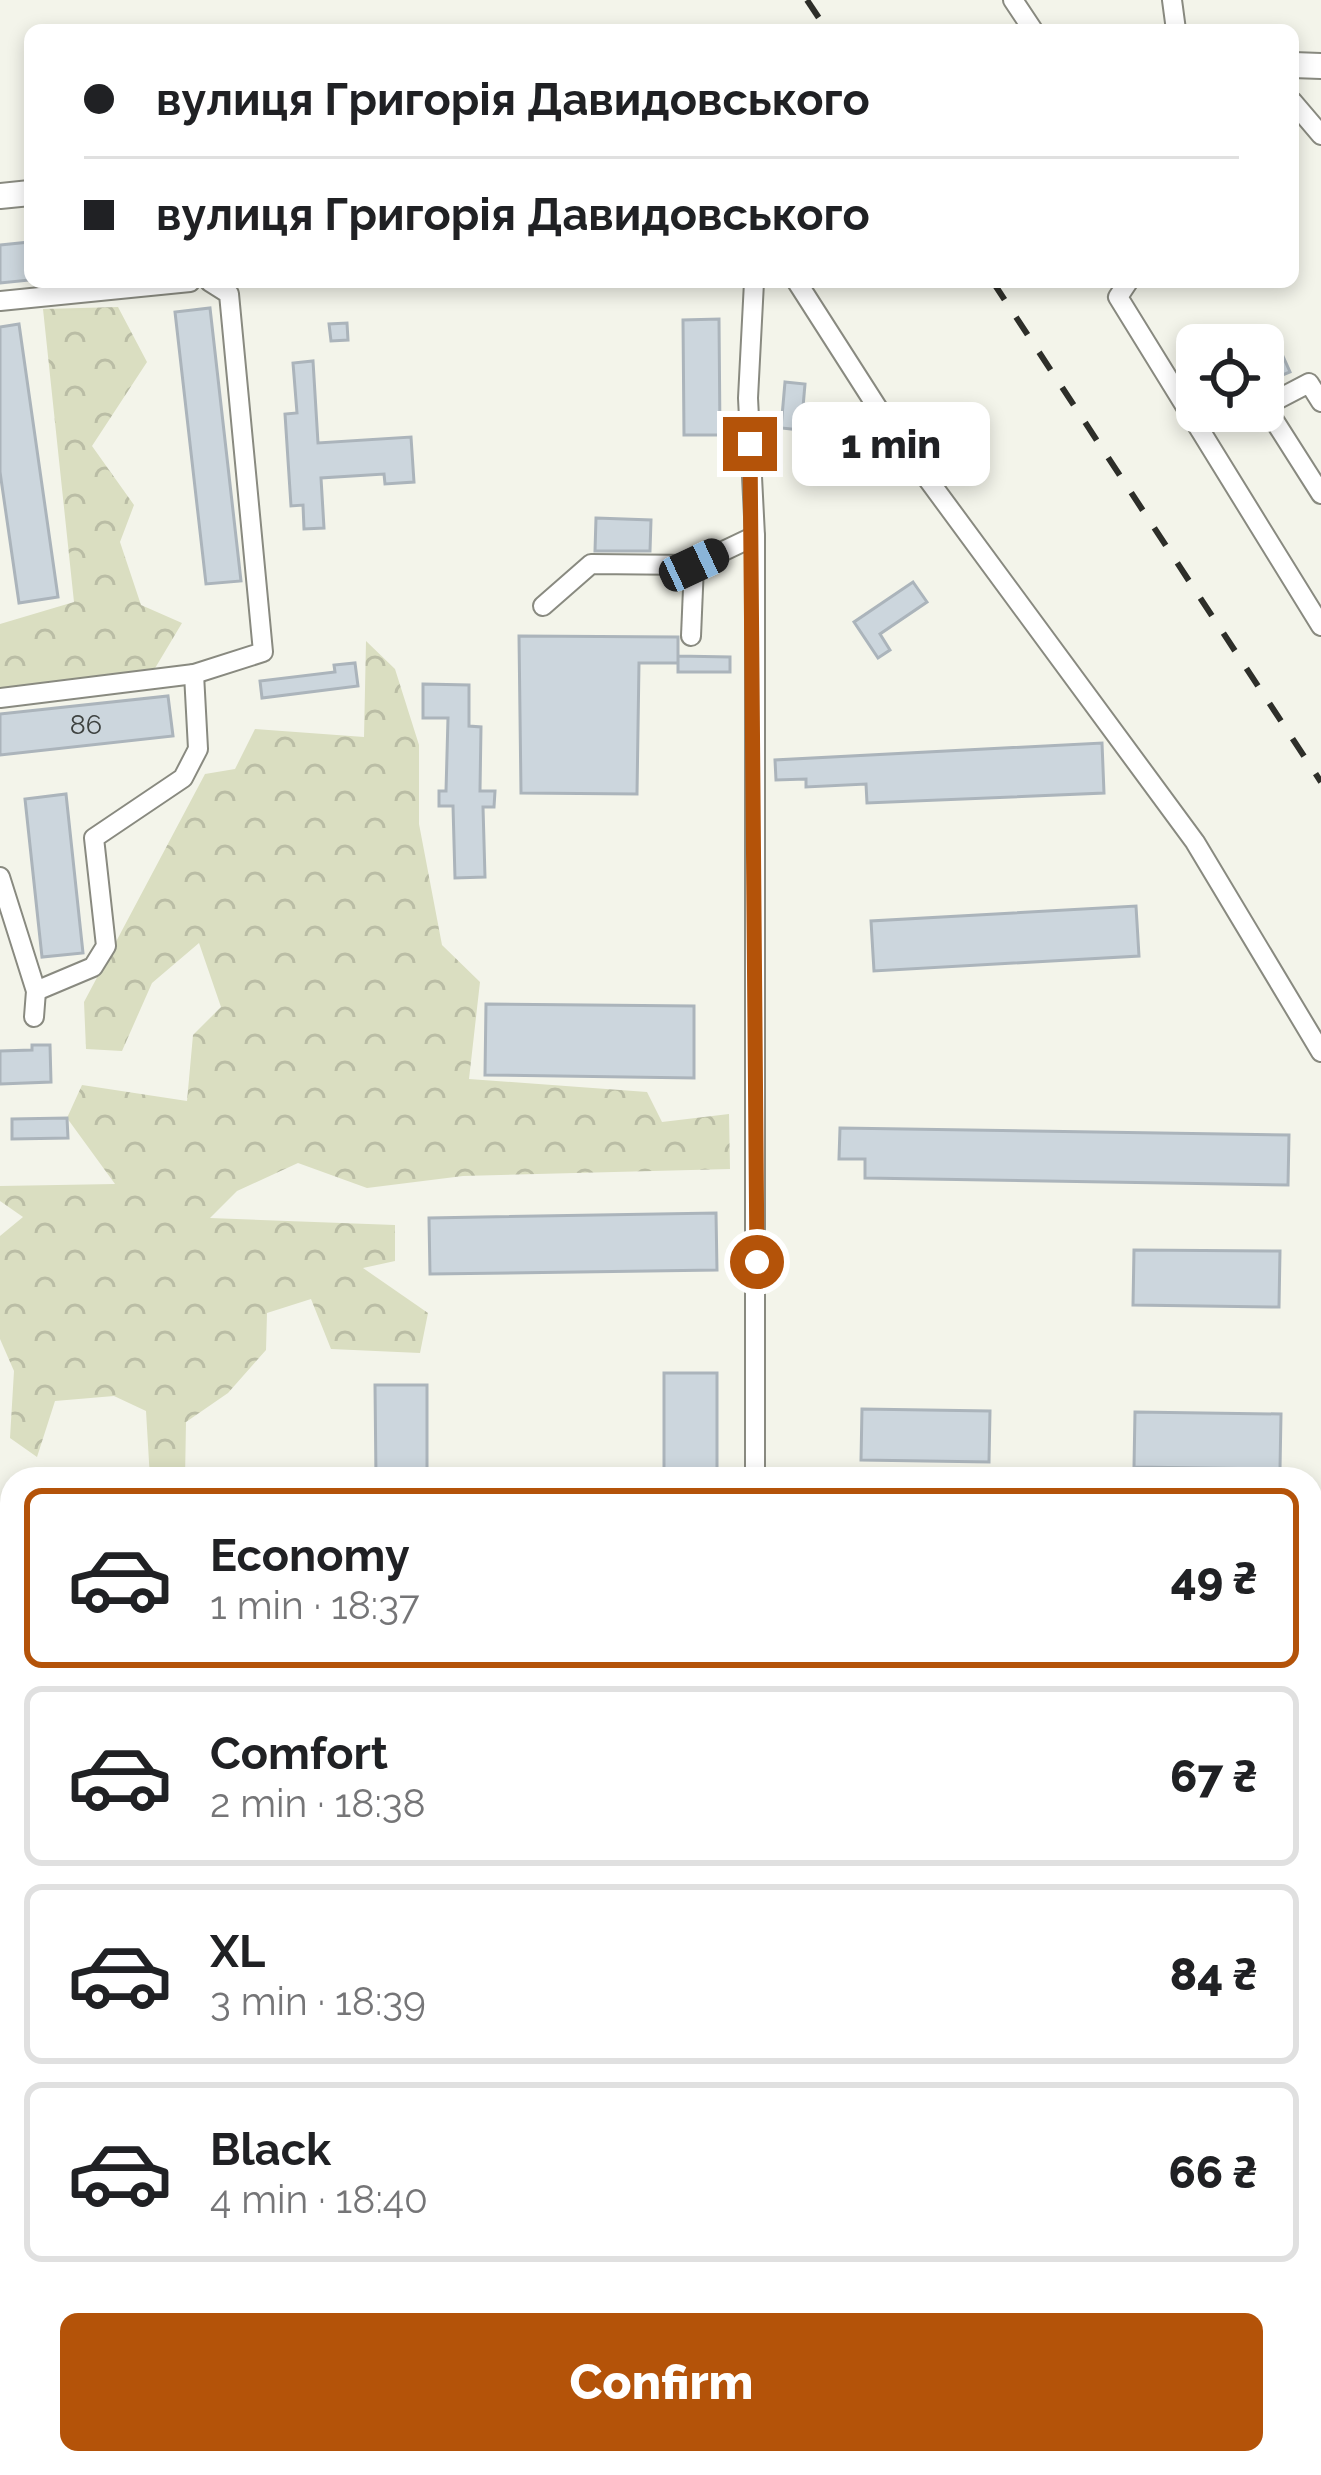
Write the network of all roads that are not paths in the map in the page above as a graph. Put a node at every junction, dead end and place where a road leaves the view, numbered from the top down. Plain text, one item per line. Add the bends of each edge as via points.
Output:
1 (1299, 109) edge
2 (1321, 135) edge
3 (113, 288) edge
4 (221, 288) edge
5 (754, 288) edge
6 (800, 288) edge
7 (1124, 288) edge
8 (0, 301) edge
9 (1321, 402) edge
10 (1321, 494) edge
11 (755, 536) junction
12 (694, 565) junction
13 (543, 606) dead end
14 (1321, 626) edge
15 (691, 636) dead end
16 (194, 674) junction
17 (0, 698) edge
18 (0, 877) edge
19 (36, 992) junction
20 (34, 1016) dead end
21 (1321, 1052) edge
22 (755, 1467) edge

1 - 2 street
3 - 8 street
4 - 16 street via 230,293 263,652
5 - 11 street via 748,398
6 - 21 street via 893,432 1195,842
7 - 14 street via 1118,297
9 - 10 street via 1309,383 1265,406
11 - 12 street
11 - 22 street
12 - 13 street via 592,565
12 - 15 street
16 - 17 street
16 - 19 street via 198,749 183,778 94,838 106,946 93,967
18 - 19 street
19 - 20 street

